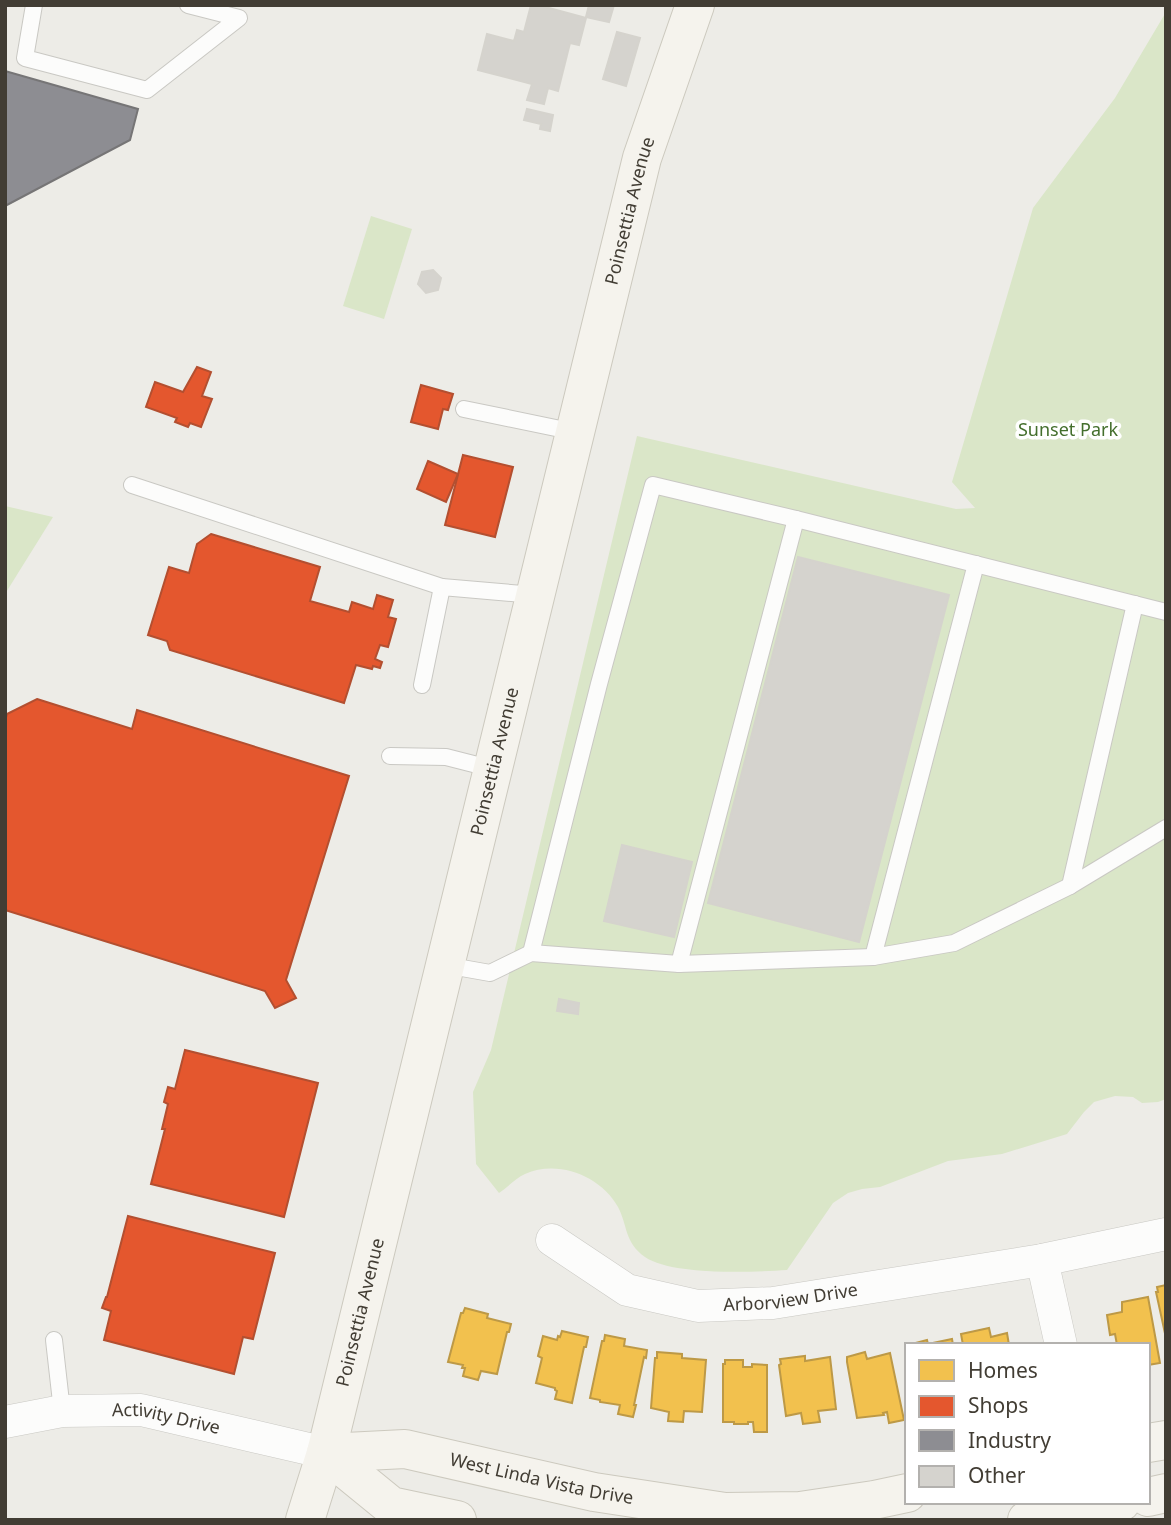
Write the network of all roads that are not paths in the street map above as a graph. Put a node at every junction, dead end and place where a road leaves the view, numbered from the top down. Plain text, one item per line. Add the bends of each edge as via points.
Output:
1 (34, 5) edge
2 (188, 5) edge
3 (695, 5) edge
4 (464, 409) dead end
5 (575, 432) junction
6 (132, 485) dead end
7 (796, 519) junction
8 (976, 564) junction
9 (442, 587) junction
10 (535, 595) junction
11 (1135, 604) junction
12 (1166, 612) edge
13 (422, 685) dead end
14 (390, 756) dead end
15 (493, 769) junction
16 (1166, 828) edge
17 (1070, 886) junction
18 (531, 953) junction
19 (873, 957) junction
20 (679, 964) junction
21 (445, 965) junction
22 (1166, 1234) edge
23 (552, 1240) dead end
24 (1042, 1260) junction
25 (54, 1339) dead end
26 (1061, 1343) edge
27 (62, 1411) junction
28 (5, 1422) edge
29 (326, 1453) junction
30 (905, 1493) edge
31 (1101, 1504) edge
32 (378, 1513) edge
33 (304, 1520) edge
34 (457, 1520) edge
35 (1027, 1520) edge

1 - 2 lane via 25,58 147,90 239,18
3 - 5 main road, Poinsettia Avenue via 642,158
4 - 5 lane
5 - 10 main road, Poinsettia Avenue
6 - 9 lane
7 - 8 lane
7 - 18 lane via 653,485
7 - 20 lane
8 - 11 lane
8 - 19 lane
9 - 10 lane
9 - 13 lane
10 - 15 main road, Poinsettia Avenue
11 - 12 lane
11 - 17 lane
14 - 15 lane via 446,757
15 - 21 main road, Poinsettia Avenue
16 - 17 lane
17 - 19 lane via 954,943
18 - 20 lane
18 - 21 lane via 490,974
19 - 20 lane
21 - 29 main road, Poinsettia Avenue
22 - 24 street, Arborview Drive
23 - 24 street, Arborview Drive via 627,1290 698,1306 773,1303
24 - 26 street
25 - 27 lane
27 - 28 street, Activity Drive
27 - 29 street, Activity Drive via 141,1409
29 - 30 main road, West Linda Vista Drive via 405,1449 594,1492 725,1512 800,1511
29 - 32 main road
29 - 33 main road, Poinsettia Avenue
31 - 35 main road
32 - 34 main road

